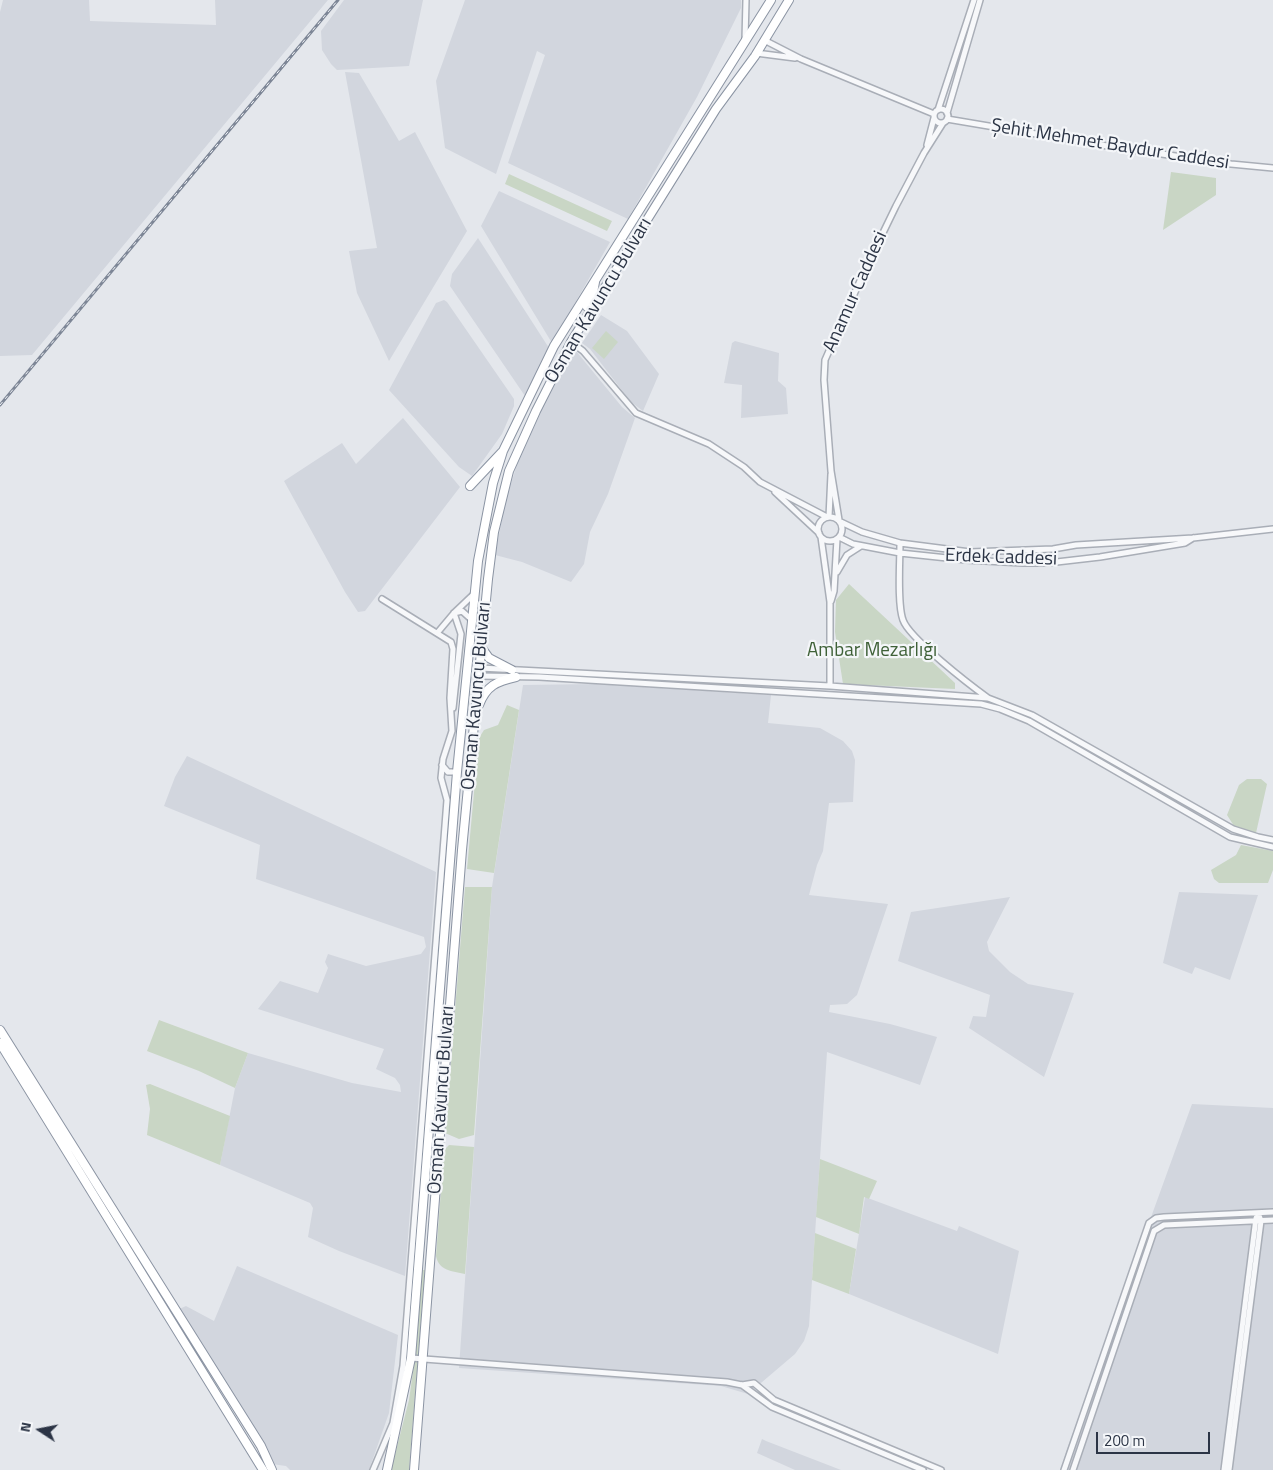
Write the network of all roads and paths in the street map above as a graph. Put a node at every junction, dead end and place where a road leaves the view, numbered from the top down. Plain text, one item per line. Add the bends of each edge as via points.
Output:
1 (746, 0) edge
2 (771, 0) edge
3 (789, 0) edge
4 (974, 0) edge
5 (980, 0) edge
6 (750, 32) junction
7 (764, 40) junction
8 (744, 42) junction
9 (756, 53) junction
10 (801, 59) junction
11 (935, 114) junction
12 (946, 118) junction
13 (924, 153) junction
14 (1273, 168) edge
15 (596, 278) junction
16 (570, 342) junction
17 (503, 451) junction
18 (831, 471) junction
19 (470, 486) dead end
20 (771, 488) junction
21 (828, 517) junction
22 (840, 521) junction
23 (1273, 529) edge
24 (820, 535) junction
25 (838, 538) junction
26 (1193, 538) junction
27 (900, 543) junction
28 (861, 546) junction
29 (900, 553) junction
30 (835, 577) junction
31 (474, 594) junction
32 (382, 599) dead end
33 (830, 602) junction
34 (454, 613) junction
35 (472, 620) junction
36 (438, 632) junction
37 (482, 647) junction
38 (468, 671) junction
39 (514, 673) junction
40 (479, 675) junction
41 (830, 686) junction
42 (961, 695) junction
43 (988, 698) junction
44 (954, 702) junction
45 (453, 714) junction
46 (476, 714) junction
47 (442, 765) junction
48 (452, 772) junction
49 (441, 778) junction
50 (1273, 840) edge
51 (1273, 847) edge
52 (435, 1004) junction
53 (0, 1030) edge
54 (0, 1043) edge
55 (1273, 1212) edge
56 (1258, 1213) junction
57 (1273, 1220) edge
58 (1254, 1221) junction
59 (1261, 1221) junction
60 (410, 1325) junction
61 (411, 1358) junction
62 (422, 1359) junction
63 (742, 1385) junction
64 (270, 1469) edge
65 (372, 1470) edge
66 (387, 1470) edge
67 (414, 1470) edge
68 (924, 1470) edge
69 (941, 1470) edge
70 (1064, 1470) edge
71 (1073, 1470) edge
72 (1224, 1470) edge
73 (1229, 1470) edge

1 - 8 street
2 - 6 highway, Osman Kavuncu Bulvarı
3 - 7 highway, Osman Kavuncu Bulvarı
4 - 11 street
5 - 12 street
6 - 7 highway
6 - 8 highway, Osman Kavuncu Bulvarı
7 - 9 highway, Osman Kavuncu Bulvarı
7 - 10 street
8 - 9 highway
8 - 15 highway, Osman Kavuncu Bulvarı
9 - 10 street
9 - 16 highway, Osman Kavuncu Bulvarı via 716,109
10 - 11 street
11 - 12 street
11 - 12 street via 937,122
11 - 13 street
12 - 13 street
12 - 14 street, Şehit Mehmet Baydur Caddesi via 1113,147
13 - 18 street, Anamur Caddesi via 827,354 824,380
15 - 16 highway via 592,298 569,337
15 - 17 highway, Osman Kavuncu Bulvarı via 554,346
16 - 20 street via 583,352 636,413 710,444
16 - 37 highway, Osman Kavuncu Bulvarı via 509,471 494,532
17 - 19 highway
17 - 31 highway, Osman Kavuncu Bulvarı via 482,532
18 - 21 street
18 - 22 street
20 - 21 street
20 - 24 street
21 - 22 street
21 - 24 street via 820,522
22 - 25 street via 842,531
22 - 27 street, Erdek Caddesi via 862,532
23 - 26 street, Erdek Caddesi
24 - 25 street via 829,541
24 - 33 street
25 - 28 street, Erdek Caddesi
25 - 30 street
26 - 27 street, Erdek Caddesi via 979,552
26 - 29 street, Erdek Caddesi via 1185,543 1048,563 966,560
27 - 29 street
28 - 29 street, Erdek Caddesi
28 - 30 street via 847,555
29 - 43 street via 904,623 948,667
30 - 33 street
31 - 34 street
31 - 35 highway, Osman Kavuncu Bulvarı
32 - 36 street
33 - 41 street
34 - 35 street via 464,612
34 - 36 street
34 - 45 street via 461,639
35 - 38 highway, Osman Kavuncu Bulvarı
36 - 45 street via 448,638 452,646 450,698
37 - 39 highway via 489,658
37 - 40 highway, Osman Kavuncu Bulvarı
38 - 40 highway
38 - 48 highway, Osman Kavuncu Bulvarı
39 - 40 street
39 - 41 street
39 - 44 street
39 - 46 highway via 487,689
40 - 46 highway, Osman Kavuncu Bulvarı
41 - 42 street
42 - 43 street
42 - 44 street
43 - 50 street via 1032,715 1227,826
44 - 51 street via 981,704 1029,721 1230,837
45 - 47 street via 452,737
46 - 62 highway, Osman Kavuncu Bulvarı
47 - 48 street
47 - 49 street
48 - 49 street
48 - 52 highway, Osman Kavuncu Bulvarı
49 - 52 street via 447,800
52 - 60 highway, Osman Kavuncu Bulvarı
53 - 64 highway via 260,1446
54 - 64 highway
55 - 56 street
56 - 58 street
56 - 59 street
56 - 70 street via 1164,1217 1149,1223
57 - 59 street
58 - 59 street
58 - 71 street via 1164,1225 1154,1230
58 - 72 street
59 - 73 street
60 - 61 highway, Osman Kavuncu Bulvarı
60 - 65 street via 393,1423
61 - 62 street
61 - 66 highway, Osman Kavuncu Bulvarı
62 - 63 street
62 - 67 highway, Osman Kavuncu Bulvarı
63 - 68 street via 772,1407
63 - 69 street via 754,1384 774,1400

